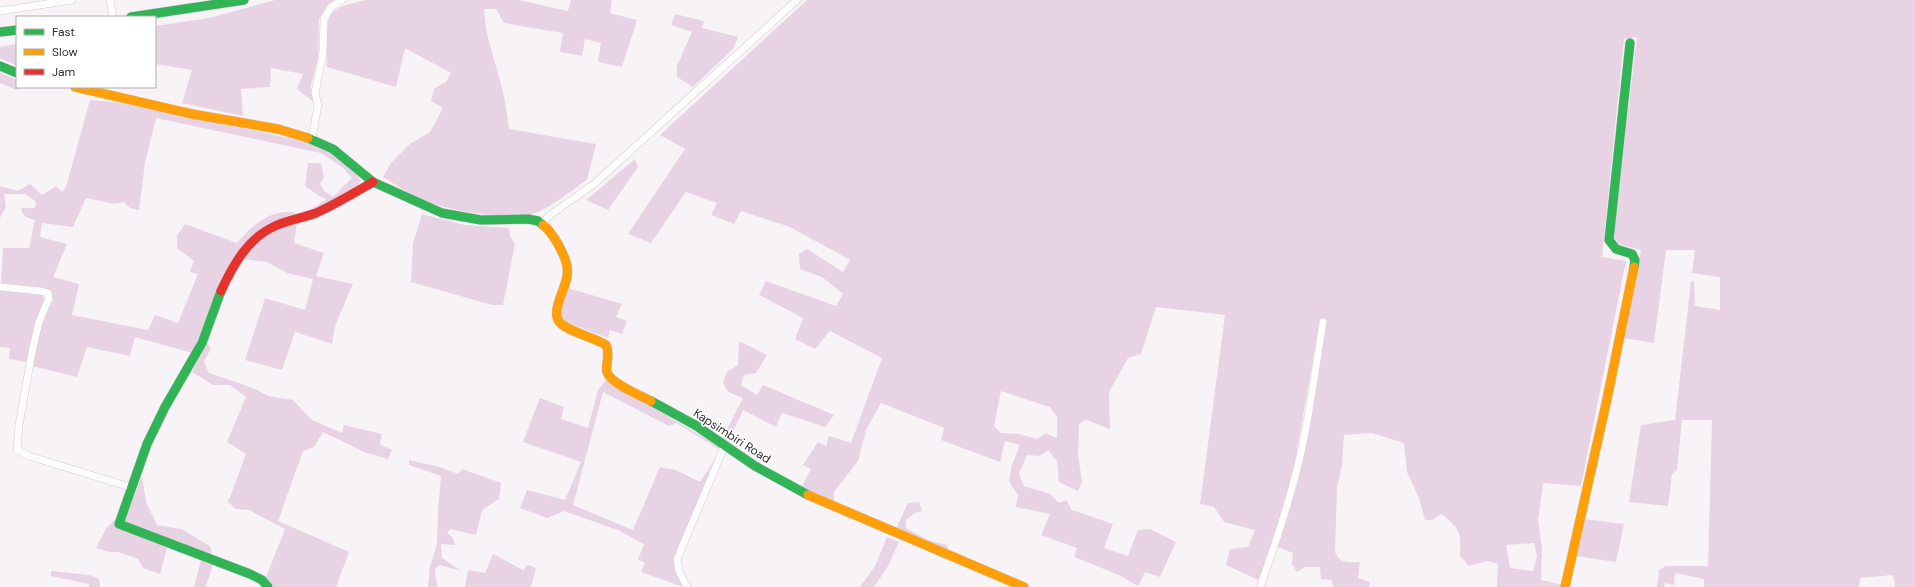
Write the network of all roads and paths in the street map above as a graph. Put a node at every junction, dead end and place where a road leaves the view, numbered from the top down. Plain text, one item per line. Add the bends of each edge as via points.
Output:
1 (72, 0) edge
2 (110, 0) edge
3 (244, 0) edge
4 (342, 0) edge
5 (797, 0) edge
6 (0, 11) edge
7 (112, 16) edge
8 (139, 16) edge
9 (16, 30) edge
10 (0, 32) edge
11 (1630, 43) dead end
12 (0, 66) edge
13 (16, 73) edge
14 (79, 88) edge
15 (312, 139) junction
16 (373, 182) junction
17 (543, 223) junction
18 (0, 287) edge
19 (1323, 322) dead end
20 (725, 445) junction
21 (133, 488) junction
22 (268, 587) edge
23 (687, 587) edge
24 (1024, 587) edge
25 (1260, 587) edge
26 (1565, 587) edge

1 - 6 street
2 - 7 street
3 - 8 main road
4 - 15 street via 331,7 324,19 323,53 315,93 318,105
5 - 17 street via 594,184 550,214
9 - 10 main road
11 - 26 main road via 1609,240 1616,250 1632,254 1635,260
12 - 13 main road
14 - 15 main road via 192,114 278,129
15 - 16 main road via 333,149
16 - 17 main road via 442,214 480,220 528,219
16 - 21 main road via 325,208 264,232 240,256 214,307 208,329 189,369 152,434
17 - 20 main road, Kapsimbiri Road via 556,240 567,266 567,276 556,312 560,323 606,345 609,351 608,372 612,380
18 - 21 street via 45,292 49,298 39,322 32,352 17,450
19 - 25 street via 1296,475
20 - 23 street via 677,559 679,571
20 - 24 main road, Kapsimbiri Road via 755,466 818,500
21 - 22 main road via 119,524 250,574 262,580

